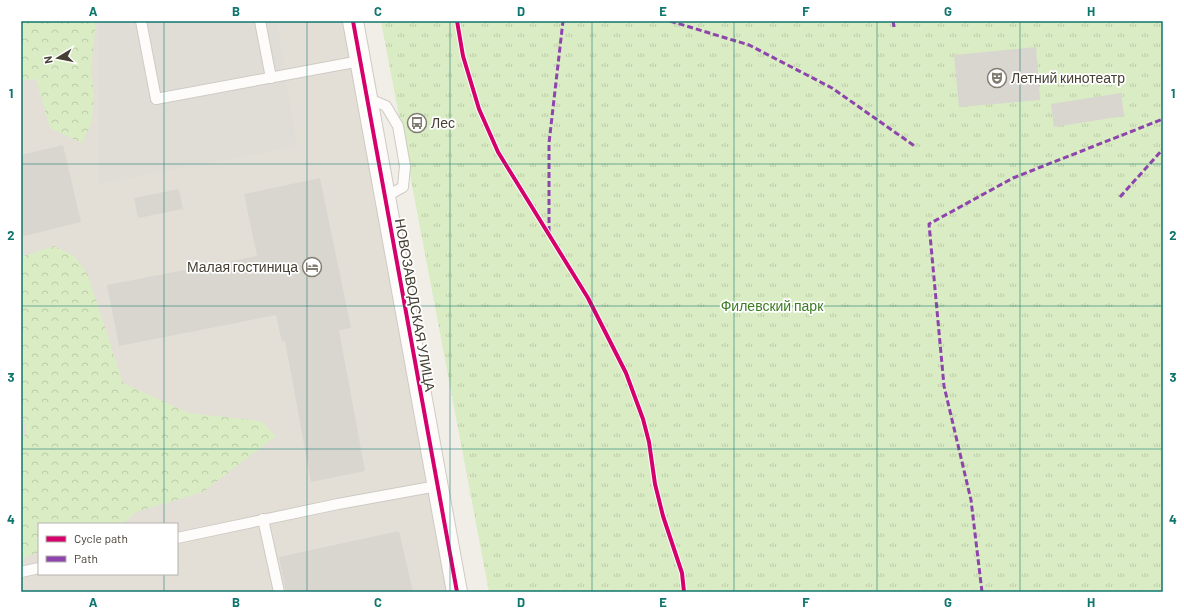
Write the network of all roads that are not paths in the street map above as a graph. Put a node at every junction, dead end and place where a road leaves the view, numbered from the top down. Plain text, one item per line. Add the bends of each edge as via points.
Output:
1 (141, 21) edge
2 (260, 21) edge
3 (352, 21) edge
4 (360, 61) junction
5 (271, 78) junction
6 (437, 486) junction
7 (263, 519) junction
8 (178, 538) edge
9 (38, 568) edge
10 (21, 572) edge
11 (279, 592) edge
12 (457, 592) edge

1 - 5 lane via 156,99
2 - 5 lane
3 - 4 street, НОВОЗАВОДСКАЯ УЛИЦА
4 - 5 lane
4 - 6 street, НОВОЗАВОДСКАЯ УЛИЦА
6 - 7 lane
6 - 12 street, НОВОЗАВОДСКАЯ УЛИЦА
7 - 8 lane
7 - 11 lane
9 - 10 lane

